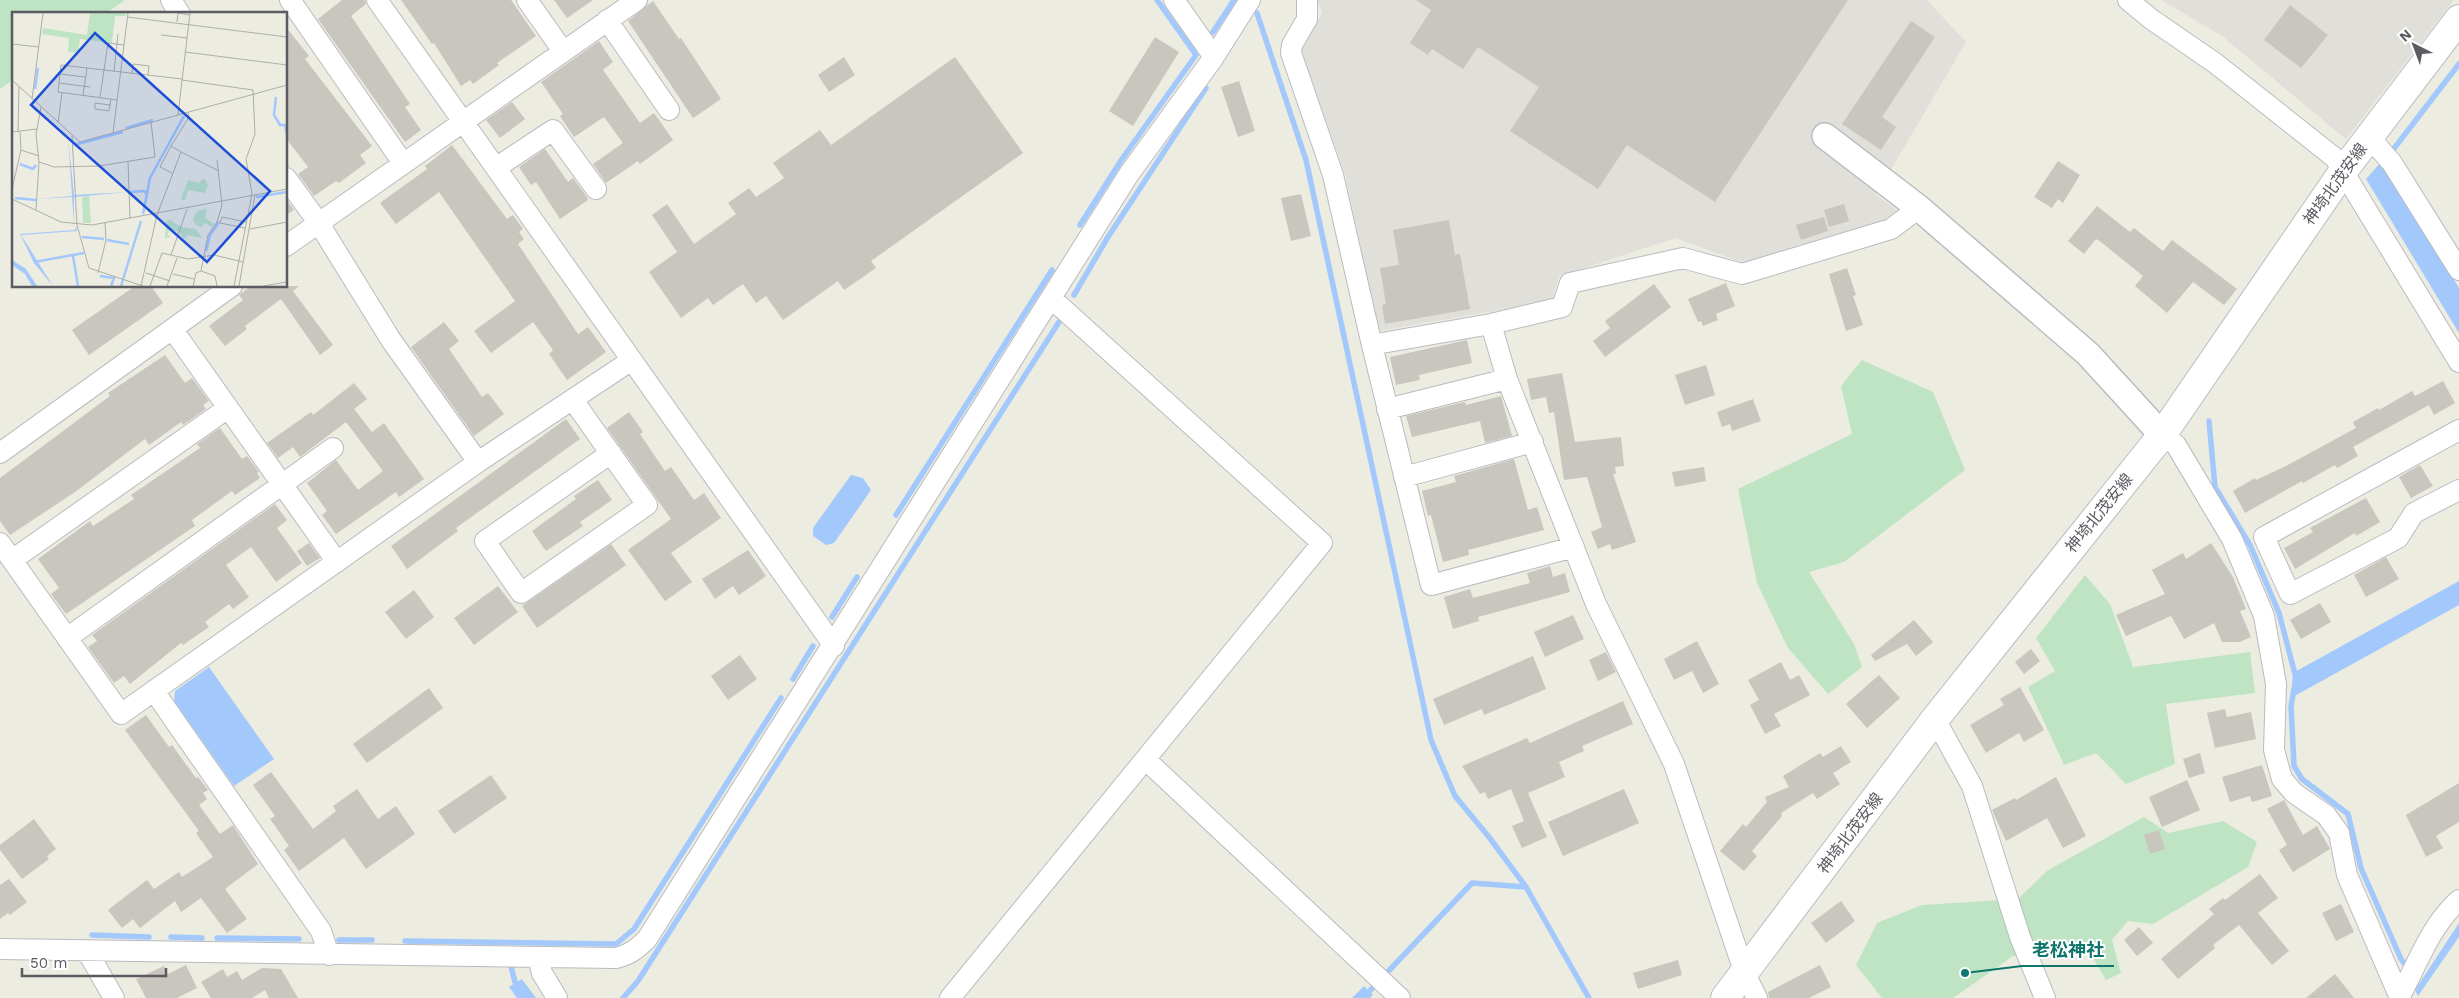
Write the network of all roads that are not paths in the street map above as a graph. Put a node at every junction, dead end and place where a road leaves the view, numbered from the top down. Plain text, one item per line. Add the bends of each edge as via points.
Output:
1 (171, 0) edge
2 (290, 0) edge
3 (377, 0) edge
4 (526, 0) edge
5 (637, 0) edge
6 (1174, 0) edge
7 (1250, 0) edge
8 (1307, 0) edge
9 (2128, 0) edge
10 (179, 12) edge
11 (2459, 19) edge
12 (607, 20) junction
13 (563, 51) junction
14 (1214, 56) junction
15 (668, 110) dead end
16 (464, 120) junction
17 (1825, 136) dead end
18 (2381, 150) junction
19 (403, 163) junction
20 (497, 167) junction
21 (2344, 170) junction
22 (288, 181) edge
23 (596, 189) dead end
24 (1919, 208) junction
25 (318, 222) junction
26 (288, 244) edge
27 (2459, 270) edge
28 (229, 288) edge
29 (1051, 298) junction
30 (1491, 324) junction
31 (173, 330) junction
32 (1371, 341) junction
33 (632, 360) junction
34 (2459, 362) edge
35 (1507, 379) junction
36 (573, 400) junction
37 (228, 408) junction
38 (1387, 409) junction
39 (2459, 430) edge
40 (2162, 435) junction
41 (1533, 442) junction
42 (333, 448) dead end
43 (0, 453) edge
44 (610, 453) junction
45 (478, 462) junction
46 (1404, 477) junction
47 (281, 484) junction
48 (2459, 490) edge
49 (0, 543) edge
50 (1574, 547) junction
51 (12, 560) junction
52 (337, 562) junction
53 (67, 638) junction
54 (834, 646) junction
55 (154, 692) junction
56 (1935, 719) junction
57 (1146, 760) junction
58 (2459, 900) edge
59 (0, 949) edge
60 (87, 951) junction
61 (329, 955) junction
62 (538, 957) junction
63 (1745, 974) junction
64 (1387, 986) edge
65 (114, 998) edge
66 (557, 998) edge
67 (950, 998) edge
68 (1725, 998) edge
69 (1757, 998) edge
70 (2045, 998) edge
71 (2399, 998) edge

1 - 10 street
2 - 19 street
3 - 16 street
4 - 13 street
5 - 12 street
6 - 14 street
7 - 14 street
8 - 32 street via 1307,19 1292,45 1291,53 1333,174
9 - 21 street via 2313,140
11 - 18 main road, 神埼北茂安線
12 - 13 street
12 - 15 street
13 - 16 street
14 - 29 street via 1129,174
16 - 19 street
16 - 20 street
17 - 24 street
18 - 21 main road, 神埼北茂安線
18 - 27 street
19 - 25 street
20 - 23 street via 553,130
20 - 33 street
21 - 34 street
21 - 40 main road, 神埼北茂安線
22 - 25 street
24 - 30 street via 1891,229 1742,274 1683,258 1570,283 1562,308
24 - 40 street via 2088,354
25 - 26 street
25 - 45 street via 391,340
28 - 31 street
29 - 54 street
29 - 57 street via 1322,543
30 - 32 street via 1376,344
30 - 35 street
31 - 37 street
31 - 43 street
32 - 38 street
33 - 36 street
33 - 54 street
35 - 38 street
35 - 41 street
36 - 44 street
36 - 45 street
37 - 47 street
37 - 51 street
38 - 46 street
39 - 48 street via 2264,537 2290,594 2398,538 2414,513
40 - 56 main road, 神埼北茂安線
40 - 71 street via 2176,445 2232,539 2264,616 2276,684 2274,750 2282,779 2294,793 2326,815 2339,833 2347,876
41 - 46 street
41 - 50 street
42 - 47 street
44 - 44 street via 647,505 521,593 485,541
45 - 52 street
46 - 50 street via 1431,585
47 - 52 street
47 - 53 street
49 - 51 street
50 - 63 street via 1596,604 1674,764
51 - 53 street
52 - 55 street
53 - 55 street via 121,714
54 - 62 street via 647,940 627,956 616,958
55 - 61 street via 321,931
56 - 63 main road, 神埼北茂安線
56 - 70 street via 1972,786 2020,937
57 - 64 street
57 - 67 street
58 - 71 street via 2447,913 2416,963
59 - 60 street
60 - 61 street
60 - 65 street
61 - 62 street
62 - 66 street via 542,973
63 - 68 main road, 神埼北茂安線
63 - 69 street

